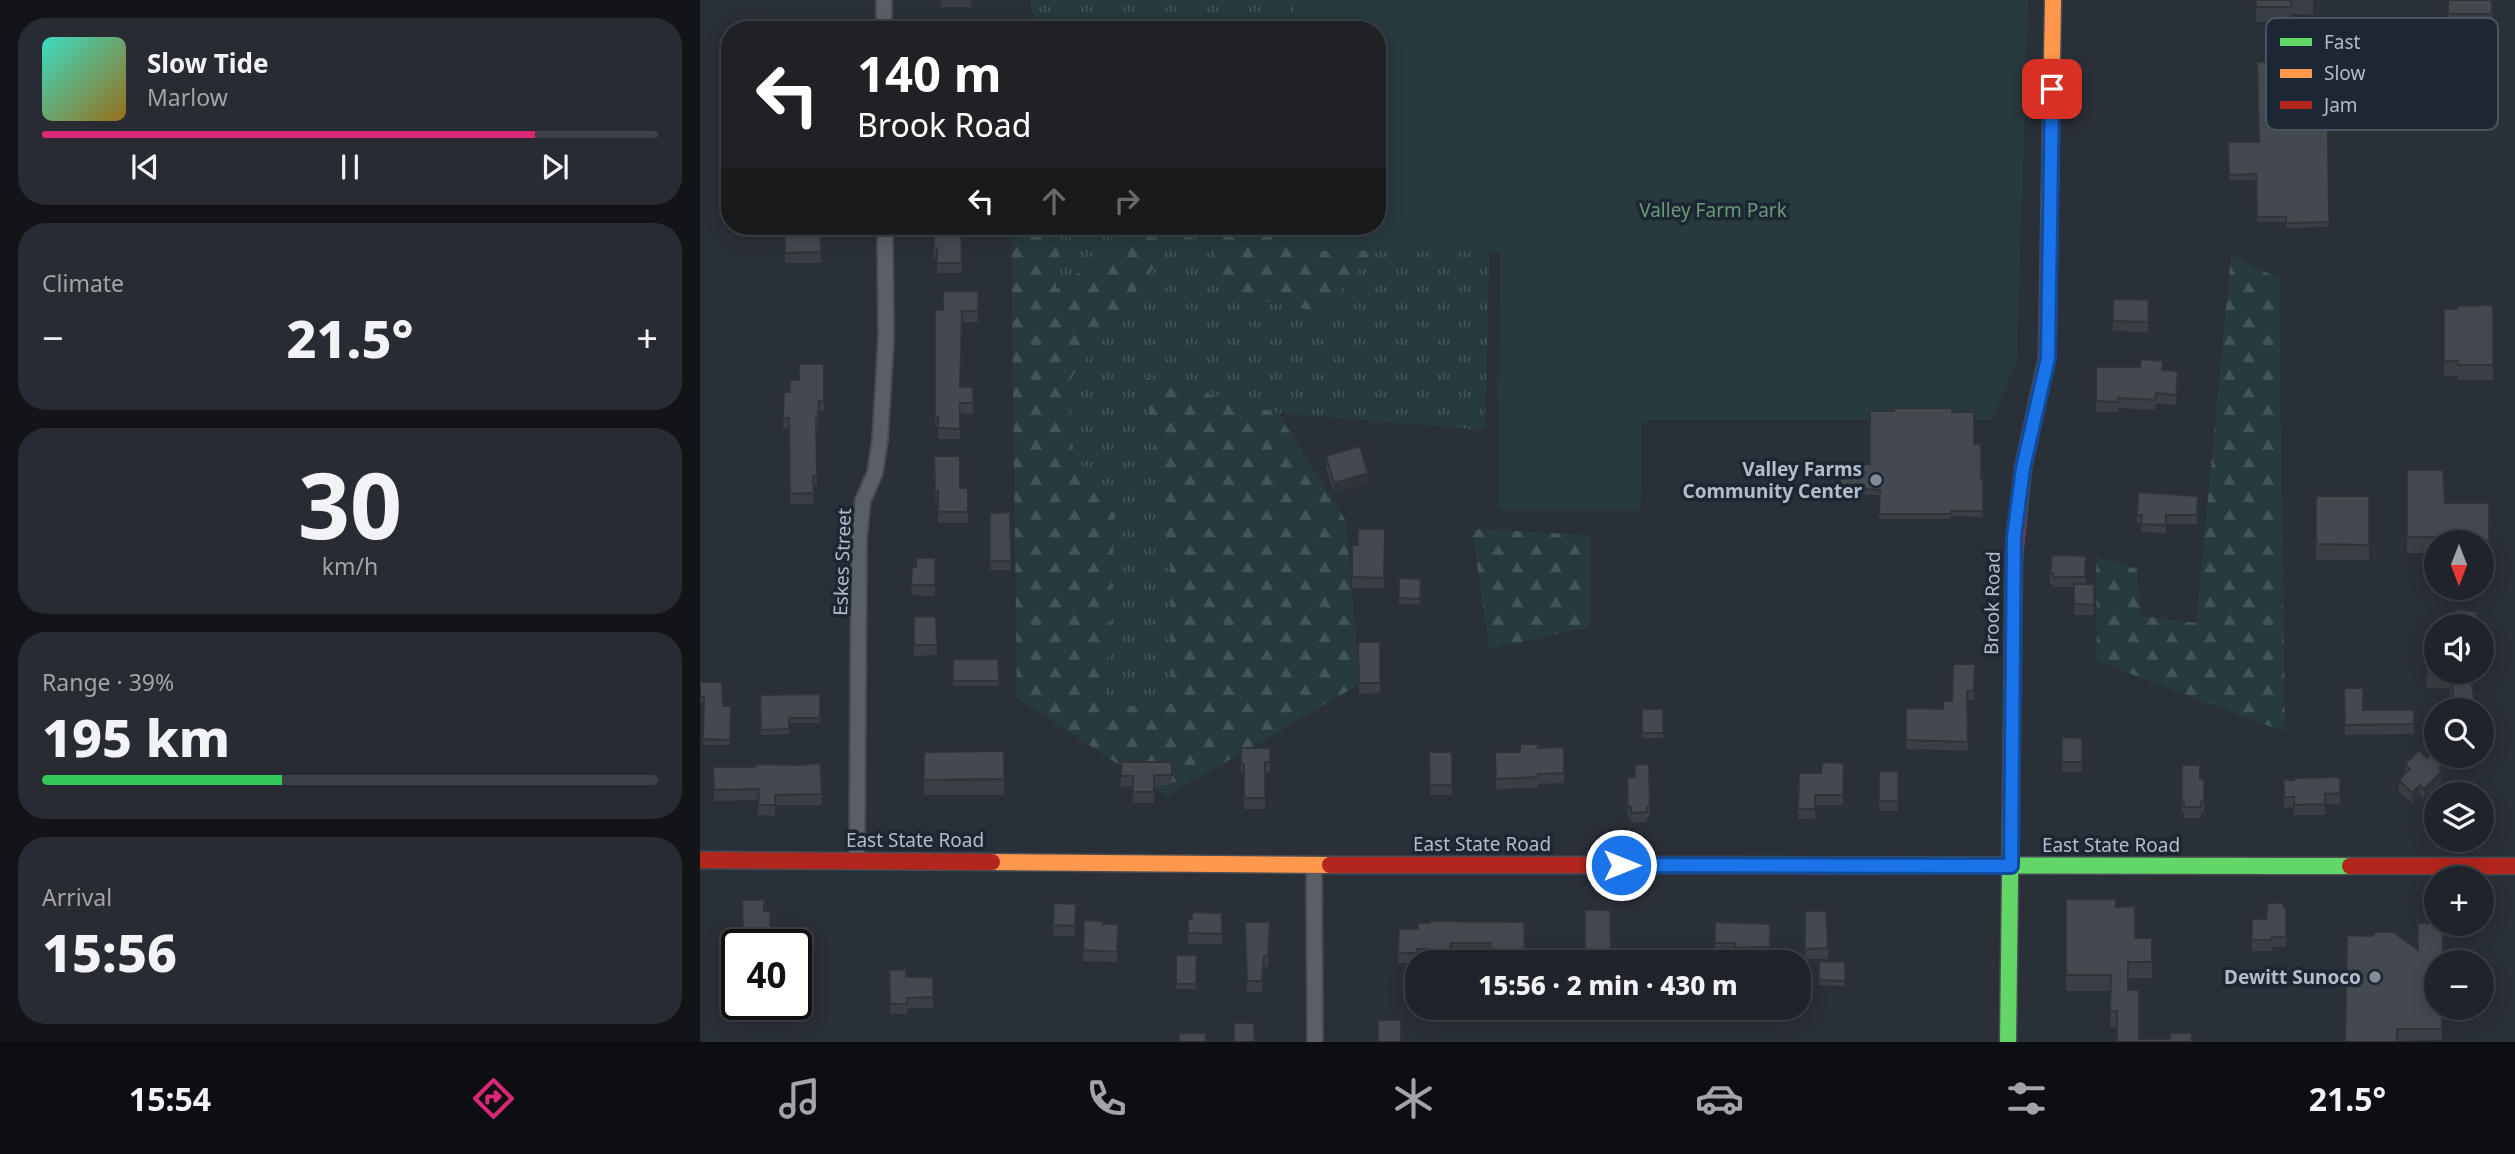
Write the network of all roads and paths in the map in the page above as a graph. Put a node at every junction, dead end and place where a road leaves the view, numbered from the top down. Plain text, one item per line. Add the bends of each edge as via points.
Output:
1 (884, 0) edge
2 (2053, 0) edge
3 (884, 21) edge
4 (885, 235) edge
5 (700, 860) edge
6 (857, 861) junction
7 (1314, 865) junction
8 (2011, 866) junction
9 (2515, 866) edge
10 (1315, 1042) edge
11 (2008, 1042) edge

1 - 3 street
2 - 8 street, Brook Road via 2048,358 2023,468 2014,537
4 - 6 street, Eskes Street via 886,340 880,440 875,474 863,500 859,537
5 - 6 street, East State Road
6 - 7 street, East State Road
7 - 8 street, East State Road
7 - 10 street
8 - 9 street, East State Road
8 - 11 street, Brook Road

